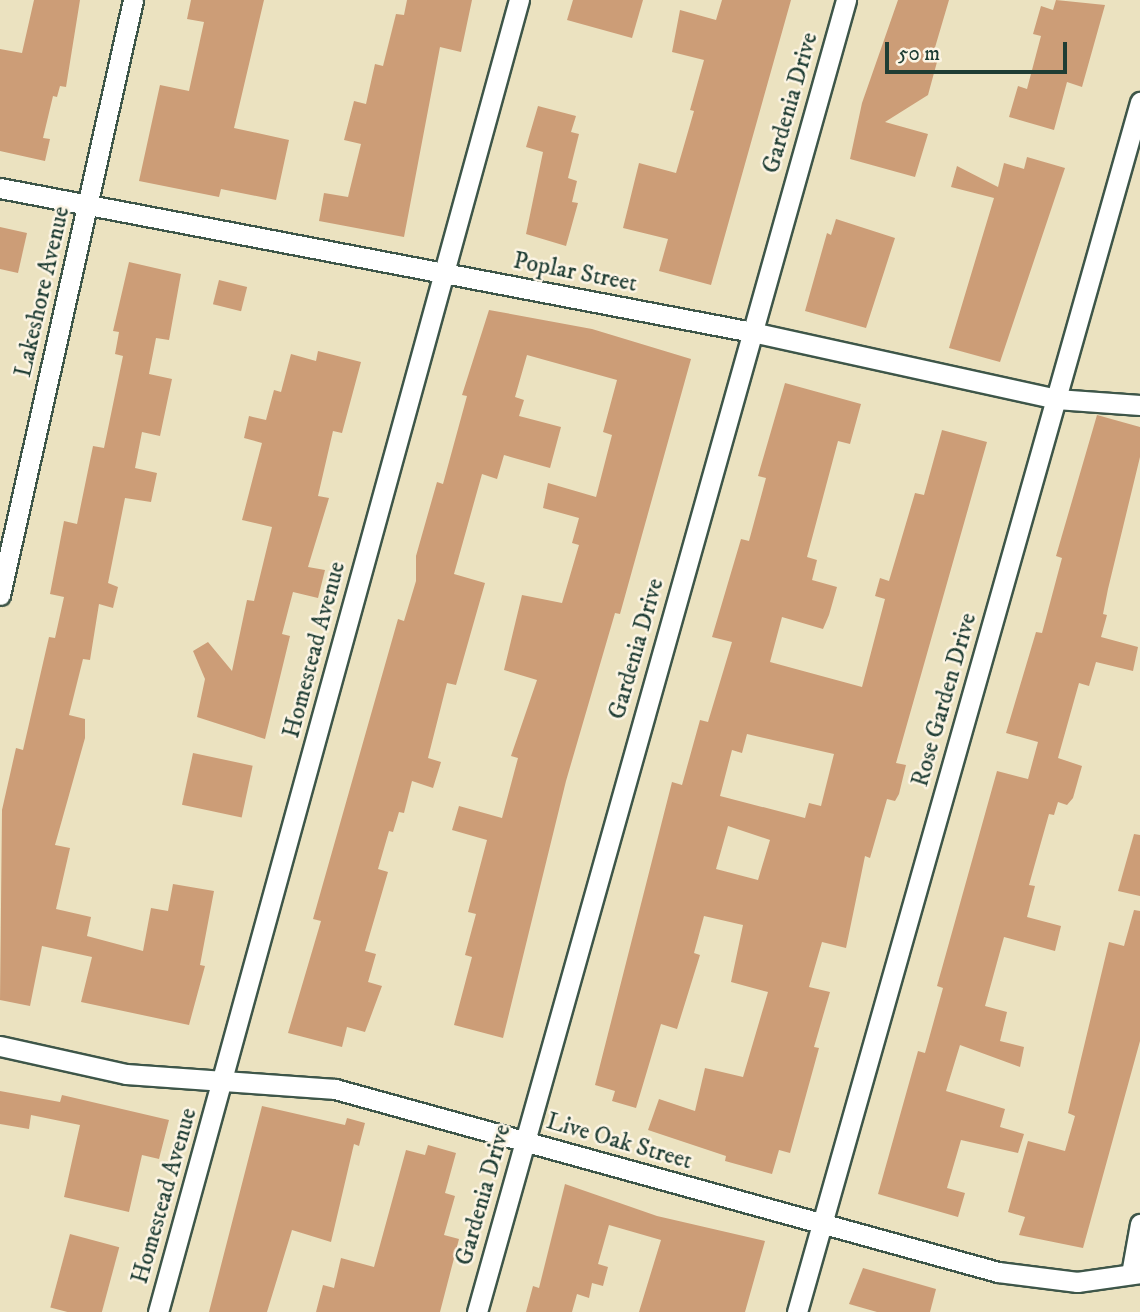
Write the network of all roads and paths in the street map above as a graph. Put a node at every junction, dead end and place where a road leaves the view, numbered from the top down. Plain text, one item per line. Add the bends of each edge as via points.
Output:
1 (133, 0) edge
2 (519, 0) edge
3 (846, 0) edge
4 (1140, 102) edge
5 (0, 188) edge
6 (88, 207) junction
7 (442, 273) junction
8 (752, 332) junction
9 (1056, 399) junction
10 (1140, 405) edge
11 (0, 595) edge
12 (0, 1046) edge
13 (223, 1082) junction
14 (525, 1141) junction
15 (822, 1224) junction
16 (1140, 1224) edge
17 (1135, 1273) edge
18 (158, 1312) edge
19 (477, 1312) edge
20 (797, 1312) edge

1 - 6 street, Lakeshore Avenue
2 - 7 street, Homestead Avenue
3 - 8 street, Gardenia Drive
4 - 9 street, Rose Garden Drive
5 - 6 street, Poplar Street
6 - 7 street, Poplar Street
6 - 11 street, Lakeshore Avenue
7 - 8 street, Poplar Street
7 - 13 street, Homestead Avenue
8 - 9 street, Poplar Street
8 - 14 street, Gardenia Drive
9 - 10 street, Poplar Street
9 - 15 street, Rose Garden Drive
12 - 13 street, Live Oak Street via 126,1074
13 - 14 street, Live Oak Street via 335,1089
13 - 18 street, Homestead Avenue
14 - 15 street, Live Oak Street
14 - 19 street, Gardenia Drive
15 - 17 street, Live Oak Street via 1046,1281 1077,1282
15 - 20 street, Rose Garden Drive
16 - 17 street

